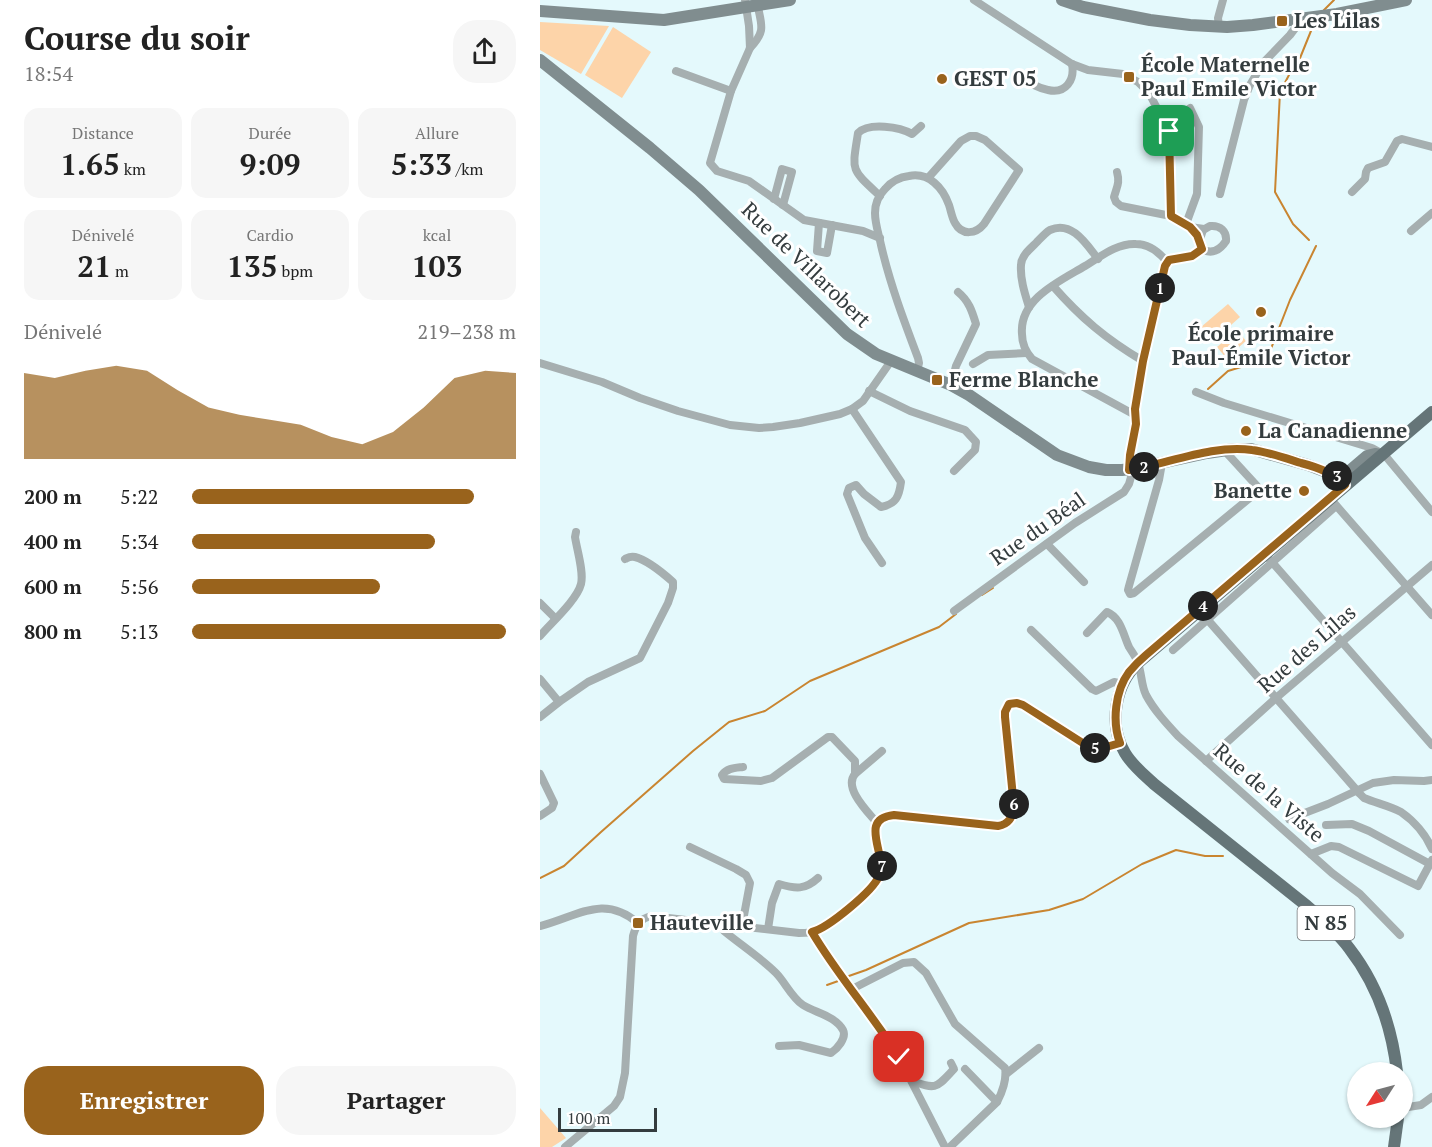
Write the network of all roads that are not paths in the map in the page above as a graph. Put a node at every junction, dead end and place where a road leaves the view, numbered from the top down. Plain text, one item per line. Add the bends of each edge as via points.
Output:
1 (790, 0) edge
2 (975, 0) edge
3 (1062, 0) edge
4 (1223, 0) edge
5 (1406, 0) edge
6 (751, 3) edge
7 (540, 11) edge
8 (1302, 19) junction
9 (1219, 27) junction
10 (540, 60) edge
11 (1072, 64) junction
12 (676, 71) dead end
13 (1017, 74) dead end
14 (731, 91) junction
15 (1190, 108) dead end
16 (921, 126) dead end
17 (1432, 147) edge
18 (1117, 172) dead end
19 (928, 178) junction
20 (1352, 192) dead end
21 (1220, 194) dead end
22 (880, 196) junction
23 (774, 199) junction
24 (783, 205) junction
25 (1432, 213) edge
26 (1171, 216) junction
27 (819, 223) junction
28 (832, 225) junction
29 (1188, 226) junction
30 (1204, 229) junction
31 (1411, 231) dead end
32 (880, 238) junction
33 (1200, 239) junction
34 (1202, 249) junction
35 (1098, 259) junction
36 (1167, 262) junction
37 (1053, 286) junction
38 (958, 292) dead end
39 (1029, 307) junction
40 (1026, 353) junction
41 (891, 361) junction
42 (1143, 361) junction
43 (540, 363) edge
44 (973, 364) dead end
45 (917, 371) junction
46 (951, 385) junction
47 (869, 391) junction
48 (1196, 392) dead end
49 (864, 401) junction
50 (852, 410) junction
51 (1432, 412) edge
52 (1135, 415) junction
53 (861, 422) junction
54 (1224, 450) junction
55 (1382, 454) junction
56 (1162, 463) junction
57 (1129, 470) junction
58 (954, 471) dead end
59 (1343, 482) junction
60 (1333, 502) junction
61 (1429, 502) edge
62 (1432, 512) edge
63 (576, 532) dead end
64 (1047, 544) junction
65 (1268, 558) junction
66 (625, 559) dead end
67 (882, 563) dead end
68 (1432, 565) edge
69 (1084, 582) dead end
70 (1406, 587) junction
71 (540, 603) edge
72 (954, 612) dead end
73 (1432, 615) edge
74 (555, 618) junction
75 (1208, 619) junction
76 (1031, 630) dead end
77 (1087, 633) dead end
78 (540, 636) edge
79 (1341, 642) junction
80 (1173, 650) dead end
81 (1138, 663) junction
82 (540, 679) edge
83 (1122, 684) junction
84 (1276, 698) junction
85 (559, 702) junction
86 (540, 717) edge
87 (1120, 743) junction
88 (1432, 745) edge
89 (882, 751) dead end
90 (1206, 762) junction
91 (743, 767) dead end
92 (540, 774) edge
93 (855, 774) junction
94 (1432, 780) edge
95 (1357, 790) junction
96 (540, 816) edge
97 (1289, 819) dead end
98 (877, 823) junction
99 (1326, 825) dead end
100 (690, 847) dead end
101 (1432, 849) edge
102 (1311, 854) junction
103 (1431, 862) edge
104 (818, 878) dead end
105 (638, 923) junction
106 (722, 924) junction
107 (540, 926) edge
108 (742, 927) junction
109 (768, 929) junction
110 (812, 932) junction
111 (1400, 935) dead end
112 (852, 989) junction
113 (779, 1046) dead end
114 (1039, 1048) dead end
115 (951, 1062) dead end
116 (1395, 1062) edge
117 (965, 1069) dead end
118 (1006, 1074) junction
119 (912, 1081) junction
120 (1432, 1097) edge
121 (997, 1102) junction
122 (1413, 1106) edge
123 (1397, 1128) edge
124 (564, 1147) edge
125 (947, 1147) edge
126 (1394, 1147) edge

1 - 6 main road
2 - 11 street
3 - 9 main road via 1150,20
4 - 9 street
5 - 8 main road
6 - 7 main road via 664,20
6 - 14 street via 750,48
8 - 9 main road
8 - 21 street via 1263,63 1250,85
10 - 41 main road, Rue de Villarobert via 699,190 847,334
11 - 13 street via 1072,78 1064,89 1049,91
11 - 26 street via 1124,74 1149,93 1169,131
12 - 14 street
14 - 23 street via 710,163 717,171 743,178
15 - 29 street via 1199,128 1197,194
16 - 22 street via 912,134 899,128 868,128 858,133 855,170
17 - 20 street via 1397,141 1385,162 1368,168 1365,179
18 - 26 street via 1114,197 1121,206
19 - 19 street via 944,194 958,227 975,232 1019,170 985,140 970,136
19 - 22 street via 904,176
22 - 32 street via 875,217
23 - 24 street
23 - 24 street via 782,169 792,172
24 - 27 street via 804,220
25 - 31 street
26 - 29 street
27 - 28 street
27 - 28 street via 817,251 827,253
28 - 32 street
29 - 30 street
29 - 33 street
30 - 33 street
30 - 34 street via 1210,225 1220,228 1226,242 1215,251
32 - 45 street via 918,358
33 - 34 street
34 - 36 street via 1192,256
35 - 36 street via 1123,245 1137,244 1149,246
35 - 37 street
35 - 39 street via 1071,231 1050,231 1022,260 1023,288
36 - 42 street, Rue du Béal
37 - 39 street
37 - 42 street via 1099,332
38 - 46 street via 970,305 976,324
39 - 40 street via 1021,327
40 - 44 street via 988,355
40 - 52 street
41 - 45 main road, Rue de Villarobert
41 - 47 street
42 - 52 street, Rue du Béal
43 - 50 street via 730,425 773,428
45 - 46 main road, Rue de Villarobert
46 - 57 main road, Rue de Villarobert via 1057,455 1089,467
47 - 49 street
47 - 58 street via 910,411 965,430 976,442 975,450
48 - 55 street
49 - 50 street
49 - 53 street
50 - 53 street
51 - 55 main road, N 85
52 - 57 street, Rue du Béal
53 - 67 street via 901,482 900,494 892,503 880,507 856,485 846,494
54 - 56 main road, Rue de Villarobert
54 - 56 street via 1257,486 1257,492 1132,594 1129,586
54 - 59 main road, Rue de Villarobert via 1267,453 1308,465
55 - 59 main road, N 85
55 - 61 street
56 - 57 main road, Rue de Villarobert
57 - 64 street, Rue du Béal via 1131,477 1124,492
59 - 60 main road, N 85
60 - 65 main road, N 85
60 - 70 street
61 - 62 street
63 - 74 street via 582,583
64 - 69 street
64 - 72 street, Rue du Béal
65 - 75 street
65 - 79 street
65 - 81 main road, N 85
66 - 85 street via 635,557 673,582 668,603 640,658 588,682
68 - 70 street, Rue des Lilas
70 - 73 street
70 - 79 street, Rue des Lilas
71 - 74 street
74 - 78 street
75 - 80 street
75 - 84 street
76 - 83 street via 1092,689 1100,690 1114,682
77 - 81 street, Rue de la Viste via 1110,613 1118,621
79 - 84 street, Rue des Lilas
79 - 88 street
81 - 83 main road, N 85
81 - 90 street, Rue de la Viste via 1149,701
82 - 85 street
83 - 87 main road, N 85 via 1116,727
84 - 90 street, Rue des Lilas
84 - 95 street
85 - 86 street
87 - 98 street via 1089,747 1023,705 1009,704 1005,717 1014,807 1008,822 998,826 894,815
87 - 116 main road, N 85 via 1135,766 1154,784 1307,906 1348,947 1382,1008
89 - 93 street
90 - 102 street, Rue de la Viste
91 - 93 street via 725,771 722,776 731,780 772,778 832,737 855,761
92 - 96 street via 554,803
93 - 98 street via 851,782 859,802
94 - 95 street via 1394,780
95 - 97 street
95 - 101 street via 1364,798 1401,813
98 - 110 street via 882,864 879,878 829,924
99 - 103 street via 1344,823 1361,827
100 - 108 street via 746,875 750,883
102 - 103 street via 1339,847 1418,886
102 - 111 street, Rue de la Viste via 1360,894
104 - 109 street via 810,886 794,888 779,884
105 - 106 street via 651,916
105 - 107 street via 626,914 597,908
105 - 124 street via 633,936 625,1073 620,1097 615,1106
106 - 108 street
106 - 113 street via 724,931 774,971 804,1006 830,1018 844,1034 831,1053 799,1045
108 - 109 street
109 - 110 street
110 - 112 street
112 - 118 street via 903,963 914,962 926,973 955,1024 1005,1068
112 - 119 street
114 - 118 street
115 - 119 street via 954,1069 937,1085 929,1088
117 - 121 street
118 - 121 street
119 - 125 street
120 - 122 street
121 - 125 street
123 - 126 main road

